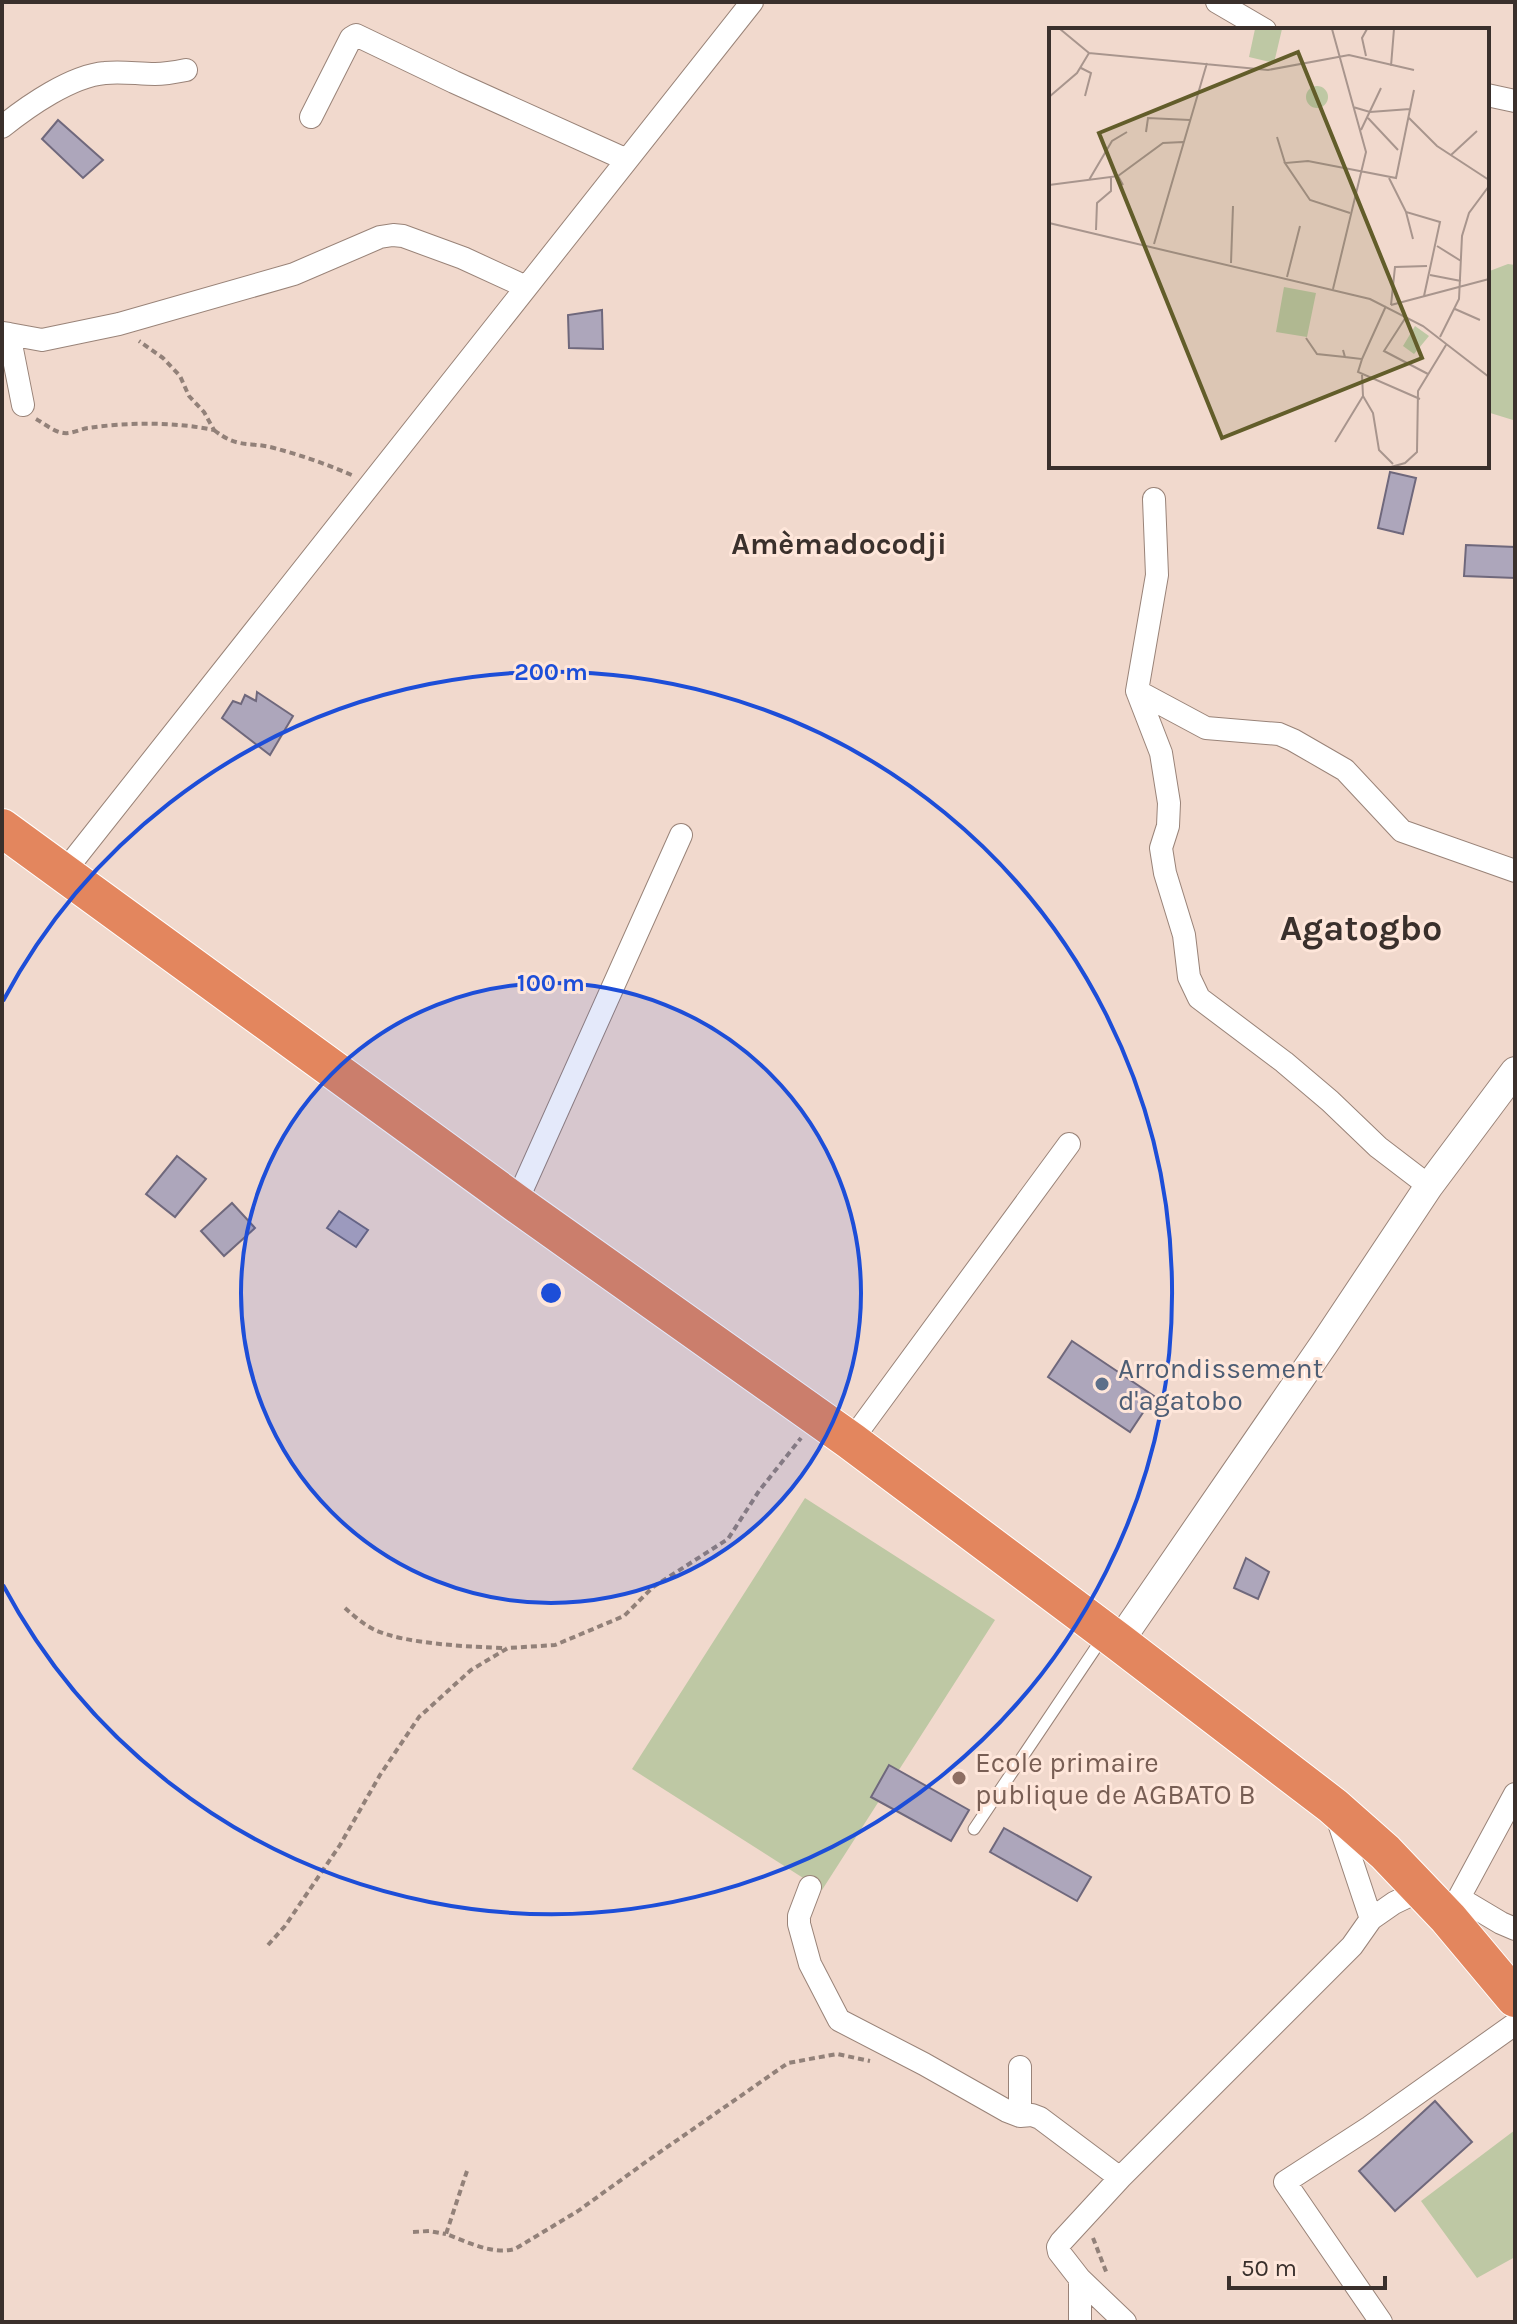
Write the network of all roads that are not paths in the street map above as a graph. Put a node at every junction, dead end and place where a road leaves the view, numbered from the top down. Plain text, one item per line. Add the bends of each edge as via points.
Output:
1 (752, 2) edge
2 (1217, 2) edge
3 (1262, 28) edge
4 (186, 70) dead end
5 (1489, 95) edge
6 (1515, 101) edge
7 (311, 117) dead end
8 (2, 127) edge
9 (627, 160) junction
10 (526, 287) junction
11 (6, 334) edge
12 (23, 405) road end
13 (1154, 499) dead end
14 (1137, 691) junction
15 (2, 828) edge
16 (681, 835) dead end
17 (1515, 871) edge
18 (64, 872) junction
19 (1515, 1071) edge
20 (1069, 1144) dead end
21 (1429, 1186) junction
22 (516, 1203) junction
23 (851, 1441) junction
24 (1112, 1638) junction
25 (1515, 1794) edge
26 (1333, 1806) junction
27 (974, 1829) dead end
28 (810, 1887) dead end
29 (1421, 1890) junction
30 (1454, 1908) junction
31 (1371, 1919) junction
32 (1515, 1929) edge
33 (1515, 1998) edge
34 (1515, 2024) edge
35 (1020, 2067) dead end
36 (1020, 2116) junction
37 (1120, 2178) junction
38 (1080, 2279) junction
39 (1080, 2322) edge
40 (1124, 2322) edge
41 (1381, 2322) edge

1 - 9 street
2 - 3 street
4 - 8 street via 85,77
5 - 6 street
7 - 9 street via 356,35
9 - 10 street
10 - 11 street via 463,258 393,235 294,274 119,324 49,339
10 - 18 street
11 - 12 street
13 - 14 street via 1156,589
14 - 17 street via 1206,728 1279,734 1293,740 1345,770 1402,831
14 - 21 street via 1161,753 1169,803 1161,848 1184,935 1189,977 1199,998 1284,1062
15 - 18 highway
16 - 22 street
18 - 22 highway
19 - 21 street
20 - 23 street
21 - 24 street via 1324,1344
22 - 23 highway
23 - 24 highway
24 - 26 highway
24 - 27 lane
25 - 30 street
26 - 29 highway
26 - 31 street
28 - 36 street via 799,1924 810,1964 839,2020
29 - 30 highway
29 - 31 street
30 - 32 street
30 - 33 highway
31 - 37 street via 1352,1946
34 - 41 street via 1285,2182
35 - 36 street
36 - 37 street via 1040,2118
37 - 38 street via 1058,2247
38 - 39 street
38 - 40 street

